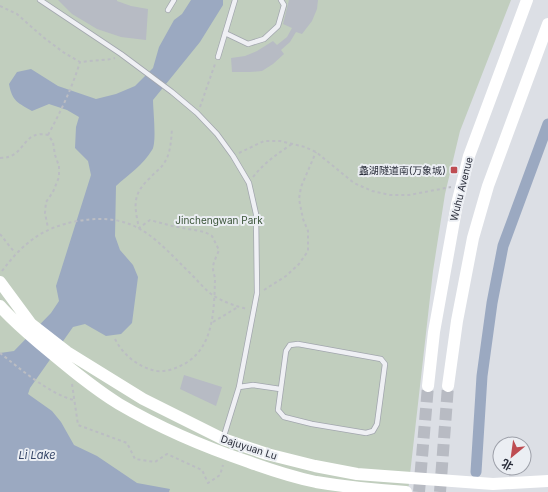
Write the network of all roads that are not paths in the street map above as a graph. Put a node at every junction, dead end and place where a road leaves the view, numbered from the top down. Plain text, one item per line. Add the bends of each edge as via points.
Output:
1 (40, 0) edge
2 (174, 0) edge
3 (235, 0) edge
4 (281, 0) edge
5 (527, 0) edge
6 (168, 10) dead end
7 (548, 24) edge
8 (225, 33) junction
9 (218, 57) road end
10 (0, 282) edge
11 (0, 306) edge
12 (28, 327) junction
13 (63, 356) junction
14 (428, 386) tunnel mouth
15 (448, 386) tunnel mouth
16 (239, 387) junction
17 (280, 389) junction
18 (223, 439) junction
19 (222, 452) junction
20 (548, 481) edge
21 (406, 492) edge

1 - 16 lane via 121,54 197,113 217,134 249,183 256,214 257,293
2 - 6 lane
3 - 8 lane
4 - 8 lane via 284,5 278,26 264,39 248,44
5 - 14 main road, Wuhu Avenue via 469,156 446,263
7 - 15 main road via 488,186 473,238
8 - 9 lane
10 - 12 main road, Dajuyuan Lu
11 - 12 main road, Dajuyuan Lu
12 - 13 main road, Dajuyuan Lu
13 - 18 main road, Dajuyuan Lu
13 - 19 main road, Dajuyuan Lu via 77,374 118,403 155,423
16 - 17 lane via 253,385
16 - 18 lane
17 - 17 lane via 278,410 284,417 366,433 373,431 377,424 385,364 375,357 298,344 290,345 286,351
18 - 19 lane
18 - 20 main road, Dajuyuan Lu via 267,454 357,474 493,484
19 - 21 main road, Dajuyuan Lu via 273,470 315,481

